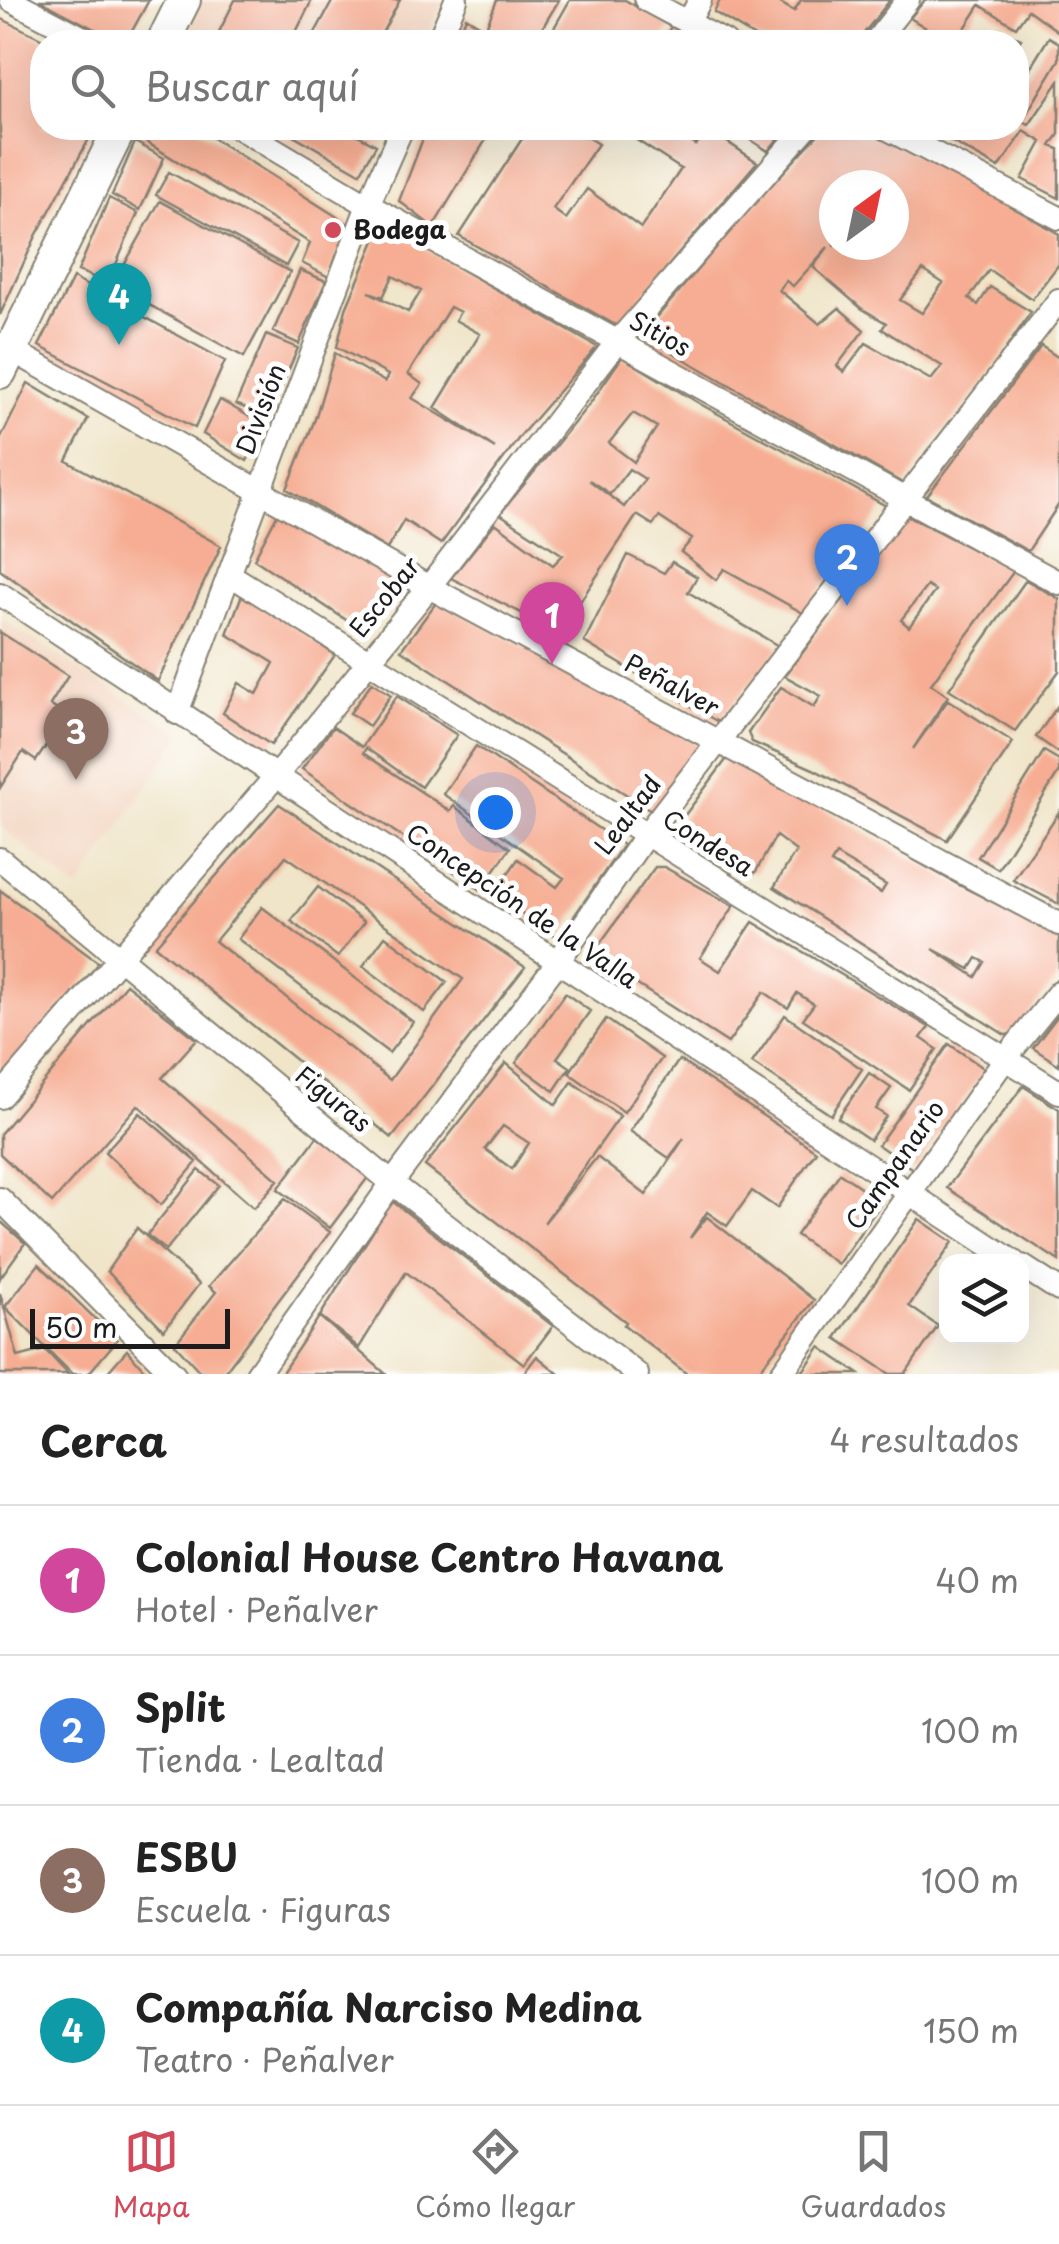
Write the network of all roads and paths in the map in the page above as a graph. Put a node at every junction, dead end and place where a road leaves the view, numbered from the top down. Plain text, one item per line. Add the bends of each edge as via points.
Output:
1 (11, 0) edge
2 (184, 0) edge
3 (456, 0) edge
4 (646, 0) edge
5 (700, 0) edge
6 (908, 0) edge
7 (688, 23) junction
8 (68, 30) edge
9 (169, 30) edge
10 (443, 30) edge
11 (702, 30) edge
12 (884, 30) edge
13 (114, 140) edge
14 (259, 140) edge
15 (397, 140) edge
16 (795, 140) edge
17 (909, 140) edge
18 (368, 205) junction
19 (1059, 218) edge
20 (1059, 300) edge
21 (617, 342) junction
22 (4, 355) edge
23 (259, 491) junction
24 (905, 500) junction
25 (229, 574) junction
26 (1059, 583) edge
27 (429, 587) junction
28 (0, 594) edge
29 (366, 662) junction
30 (177, 713) junction
31 (719, 742) junction
32 (276, 776) junction
33 (645, 836) junction
34 (0, 859) edge
35 (1059, 924) edge
36 (120, 960) junction
37 (557, 962) junction
38 (1059, 992) edge
39 (1004, 1059) junction
40 (1059, 1092) edge
41 (0, 1096) edge
42 (392, 1183) junction
43 (909, 1194) junction
44 (0, 1199) edge
45 (1002, 1254) edge
46 (1029, 1271) edge
47 (1059, 1290) edge
48 (174, 1374) edge
49 (257, 1374) edge
50 (638, 1374) edge
51 (781, 1374) edge

1 - 8 street
2 - 9 main road
3 - 10 street
4 - 7 street
5 - 7 street
6 - 12 street
7 - 11 street
13 - 22 main road
14 - 18 street, Sitios
15 - 18 street, División
16 - 21 street, Escobar
17 - 19 street
18 - 21 street, Sitios
18 - 23 street, División
20 - 24 street, Lealtad
21 - 24 street, Sitios
21 - 27 street, Escobar
22 - 23 street, Peñalver
23 - 25 street, División
23 - 27 street, Peñalver
24 - 26 street, Sitios
24 - 31 street, Lealtad
25 - 29 street, Condesa
25 - 30 street, División
27 - 29 street, Escobar
27 - 31 street, Peñalver
28 - 30 street, Concepción de la Valla
29 - 32 street, Escobar
29 - 33 street, Condesa
30 - 32 street, Concepción de la Valla
31 - 33 street, Lealtad
31 - 35 street, Peñalver
32 - 36 street, Escobar
32 - 37 street, Concepción de la Valla
33 - 37 street, Lealtad
33 - 39 street, Condesa
34 - 36 street, Figuras
36 - 41 street, Escobar
36 - 42 street, Figuras
37 - 42 street, Lealtad
37 - 43 street, Concepción de la Valla
38 - 39 street, Campanario
39 - 40 street, Condesa
39 - 43 street, Campanario
42 - 49 street, Lealtad
42 - 50 street, Figuras
43 - 45 street, Concepción de la Valla
43 - 51 street, Campanario
44 - 48 street
46 - 47 street

